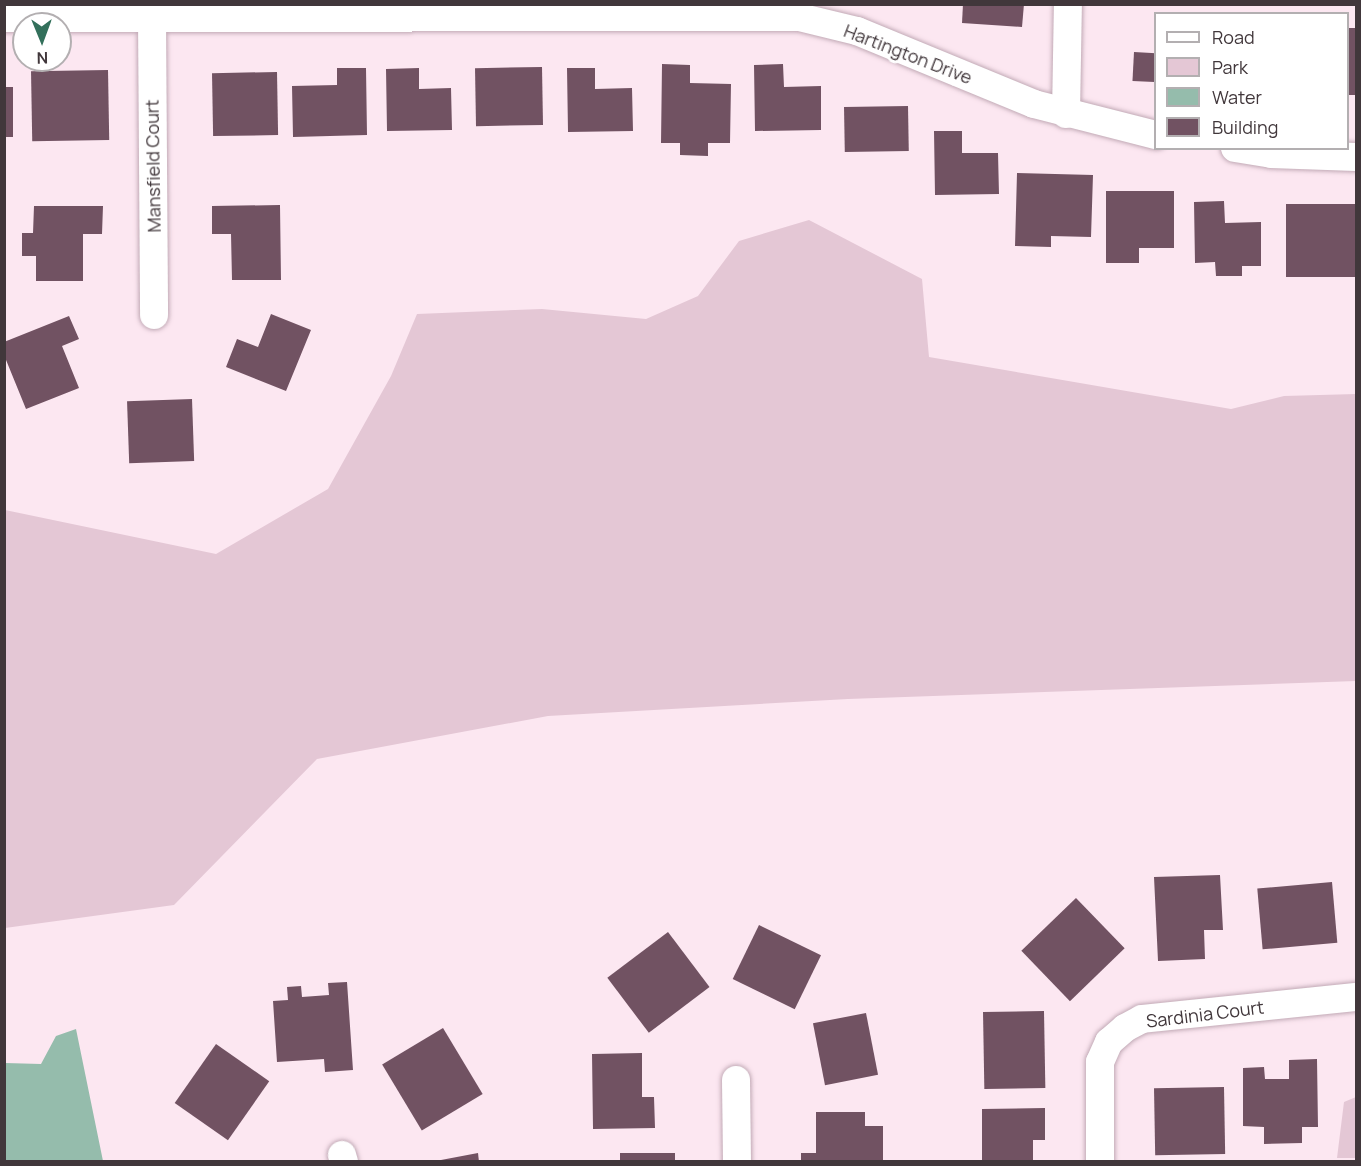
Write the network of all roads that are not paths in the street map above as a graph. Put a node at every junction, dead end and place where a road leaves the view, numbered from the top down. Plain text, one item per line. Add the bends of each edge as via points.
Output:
1 (1068, 4) edge
2 (563, 10) edge
3 (152, 17) junction
4 (4, 18) edge
5 (1066, 114) junction
6 (1154, 135) edge
7 (1262, 150) edge
8 (1356, 157) edge
9 (154, 315) dead end
10 (1356, 997) edge
11 (736, 1080) dead end
12 (737, 1161) edge
13 (1100, 1161) edge

1 - 5 street
2 - 3 street, Hartington Drive
2 - 5 street, Hartington Drive via 799,17 857,31
3 - 4 street, Hartington Drive
3 - 9 street, Mansfield Court
5 - 6 street, Hartington Drive
7 - 8 street
10 - 13 street, Sardinia Court via 1142,1019 1125,1028 1109,1042 1100,1062
11 - 12 street

